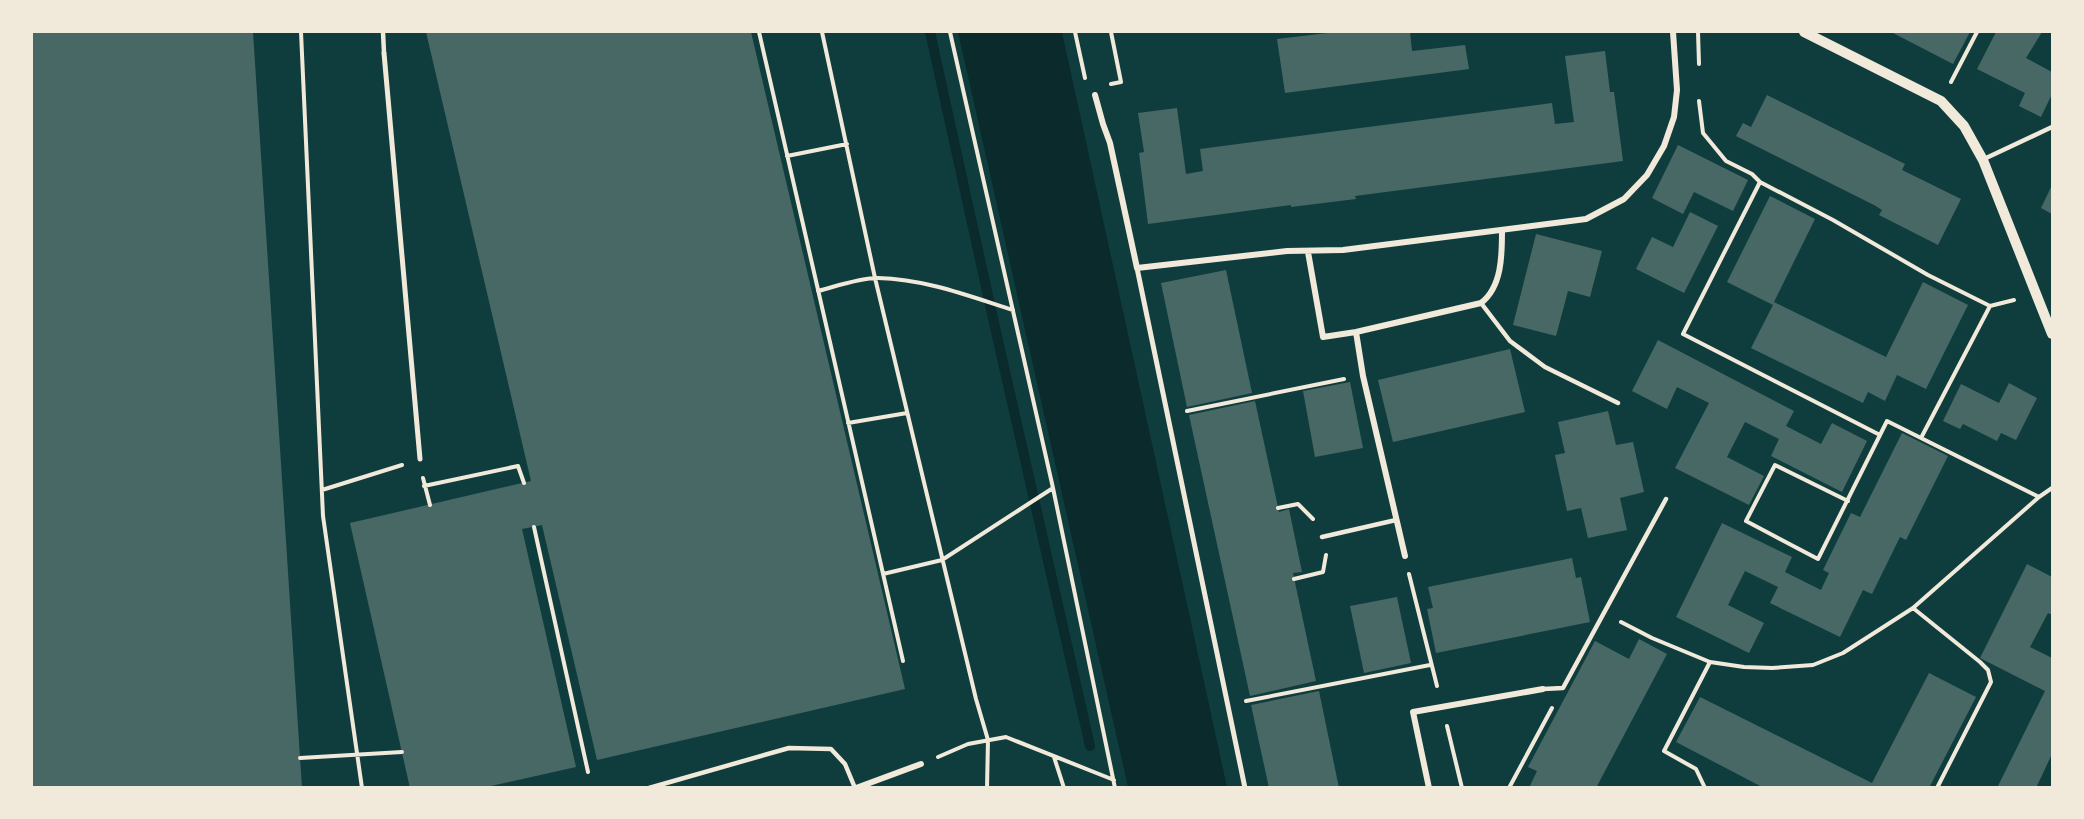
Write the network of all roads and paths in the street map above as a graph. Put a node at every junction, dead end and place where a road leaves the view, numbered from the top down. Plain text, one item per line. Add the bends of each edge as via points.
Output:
1 (301, 32) edge
2 (383, 32) edge
3 (759, 32) edge
4 (822, 32) edge
5 (950, 32) edge
6 (1075, 32) edge
7 (1111, 32) edge
8 (1673, 32) edge
9 (1698, 32) edge
10 (1804, 32) edge
11 (1977, 32) edge
12 (384, 53) joint
13 (1699, 66) dead end
14 (1121, 78) dead end
15 (1086, 80) dead end
16 (1095, 95) dead end
17 (1700, 101) dead end
18 (1941, 101) junction
19 (2052, 127) edge
20 (847, 144) junction
21 (787, 156) junction
22 (1983, 160) junction
23 (1760, 182) junction
24 (1502, 231) junction
25 (1308, 252) junction
26 (1137, 268) junction
27 (875, 278) junction
28 (818, 291) junction
29 (1480, 303) junction
30 (1013, 310) junction
31 (1356, 332) junction
32 (2052, 334) edge
33 (1363, 376) junction
34 (1618, 403) dead end
35 (907, 413) junction
36 (1169, 417) junction
37 (848, 423) junction
38 (1880, 435) junction
39 (1921, 438) junction
40 (420, 459) junction
41 (524, 483) dead end
42 (424, 486) junction
43 (1053, 488) junction
44 (2052, 488) edge
45 (322, 490) junction
46 (2039, 497) junction
47 (1666, 499) dead end
48 (1848, 501) junction
49 (430, 505) dead end
50 (1278, 508) dead end
51 (1396, 520) junction
52 (534, 527) dead end
53 (1329, 535) junction
54 (1322, 537) dead end
55 (1405, 556) joint
56 (942, 560) junction
57 (883, 574) junction
58 (1294, 579) dead end
59 (1913, 608) junction
60 (1605, 614) junction
61 (903, 662) dead end
62 (1710, 662) junction
63 (1430, 665) junction
64 (1563, 688) junction
65 (1543, 689) joint
66 (1228, 705) junction
67 (1442, 707) junction
68 (988, 740) junction
69 (402, 752) dead end
70 (356, 753) junction
71 (1053, 756) junction
72 (300, 758) dead end
73 (921, 764) joint
74 (588, 772) dead end
75 (1114, 781) junction
76 (362, 788) edge
77 (649, 788) edge
78 (855, 788) edge
79 (987, 788) edge
80 (1064, 788) edge
81 (1115, 788) edge
82 (1245, 788) edge
83 (1429, 788) edge
84 (1462, 788) edge
85 (1509, 788) edge
86 (1705, 788) edge
87 (1937, 788) edge

1 - 45 path
2 - 12 lane
3 - 21 path
4 - 20 path
5 - 30 path
6 - 15 path
7 - 14 path
8 - 24 street via 1677,90 1674,117 1664,146 1647,175 1624,199 1586,219
9 - 13 path
10 - 18 street
11 - 18 path
12 - 40 street
16 - 26 street via 1110,143
17 - 23 path via 1702,134 1726,161
18 - 22 street via 1964,126
19 - 22 lane
20 - 21 path
20 - 27 path
21 - 28 path
22 - 32 street
23 - 38 path via 1683,334
23 - 39 path via 1990,306
24 - 25 street
24 - 29 street via 1498,274 1490,296
25 - 26 street
25 - 31 street via 1323,337
26 - 36 street
27 - 28 path
27 - 30 path via 929,284
27 - 35 path
28 - 37 path
29 - 31 street
29 - 34 lane via 1510,341 1545,367
30 - 43 path
31 - 33 street
33 - 36 path
33 - 51 street
35 - 37 path
35 - 56 path
36 - 66 street
37 - 57 path
38 - 39 path via 1887,422
38 - 48 path
39 - 46 path
40 - 42 path
40 - 45 path
41 - 42 path via 518,466
42 - 49 path
43 - 56 path
43 - 75 path
44 - 46 path
45 - 70 path
46 - 59 path
47 - 60 lane
48 - 48 path via 1818,559 1746,521 1775,465
50 - 53 path via 1298,504
51 - 53 lane
51 - 55 street
52 - 74 path
53 - 54 lane
53 - 58 path via 1323,572
55 - 63 path
56 - 57 path
56 - 68 path
57 - 61 path
59 - 62 path via 1843,653 1813,665 1763,668
59 - 87 path via 1980,662 1988,670 1991,682
60 - 62 path
60 - 64 lane
62 - 86 path via 1664,751 1696,769
63 - 66 path
63 - 67 path
64 - 65 lane
64 - 85 path
65 - 67 street
66 - 82 street
67 - 83 street via 1413,712
67 - 84 path
68 - 71 path via 1006,736
68 - 73 path
68 - 79 path
69 - 70 path
70 - 72 path
70 - 76 path
71 - 75 path
71 - 80 path
73 - 78 street
75 - 81 path
77 - 78 lane via 789,748 831,749 845,764

